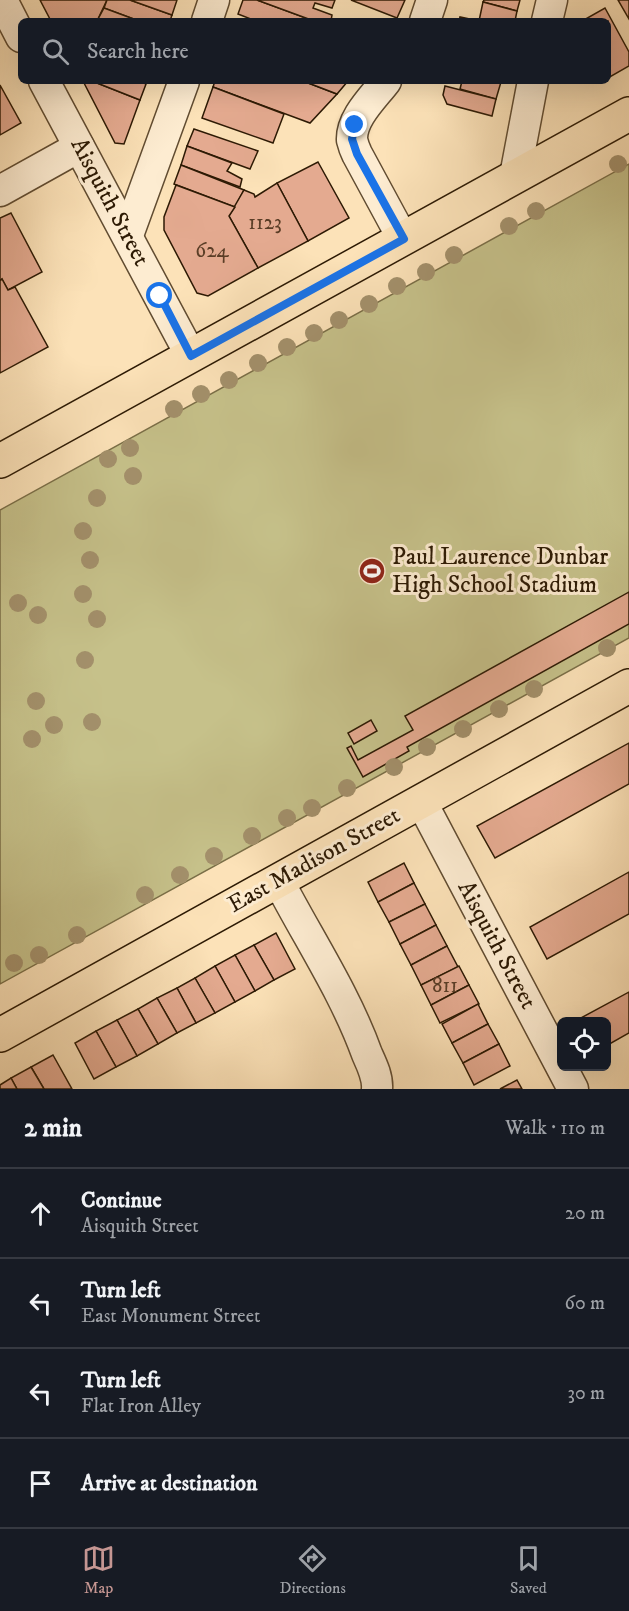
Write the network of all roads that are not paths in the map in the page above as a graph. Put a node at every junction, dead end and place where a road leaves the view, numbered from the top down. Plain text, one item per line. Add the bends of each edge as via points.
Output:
1 (2, 0) edge
2 (214, 0) edge
3 (432, 0) edge
4 (552, 0) edge
5 (208, 18) edge
6 (426, 18) edge
7 (548, 18) edge
8 (18, 31) edge
9 (46, 84) edge
10 (183, 84) edge
11 (384, 84) edge
12 (532, 84) edge
13 (629, 114) edge
14 (79, 147) junction
15 (515, 176) junction
16 (0, 190) edge
17 (128, 235) junction
18 (404, 239) junction
19 (191, 356) junction
20 (0, 461) edge
21 (629, 686) edge
22 (421, 801) junction
23 (278, 880) junction
24 (0, 1035) edge
25 (377, 1089) edge
26 (573, 1089) edge

1 - 8 street
2 - 5 street
3 - 6 street
4 - 7 street
9 - 14 street, Aisquith Street
10 - 17 street
11 - 18 street via 363,110 352,139
12 - 15 street
13 - 15 main road
14 - 16 street
14 - 17 street, Aisquith Street
15 - 18 main road
17 - 19 street, Aisquith Street
18 - 19 main road
19 - 20 main road
21 - 22 main road, East Madison Street
22 - 23 main road, East Madison Street
22 - 26 street, Aisquith Street
23 - 24 main road, East Madison Street
23 - 25 street via 358,1032

